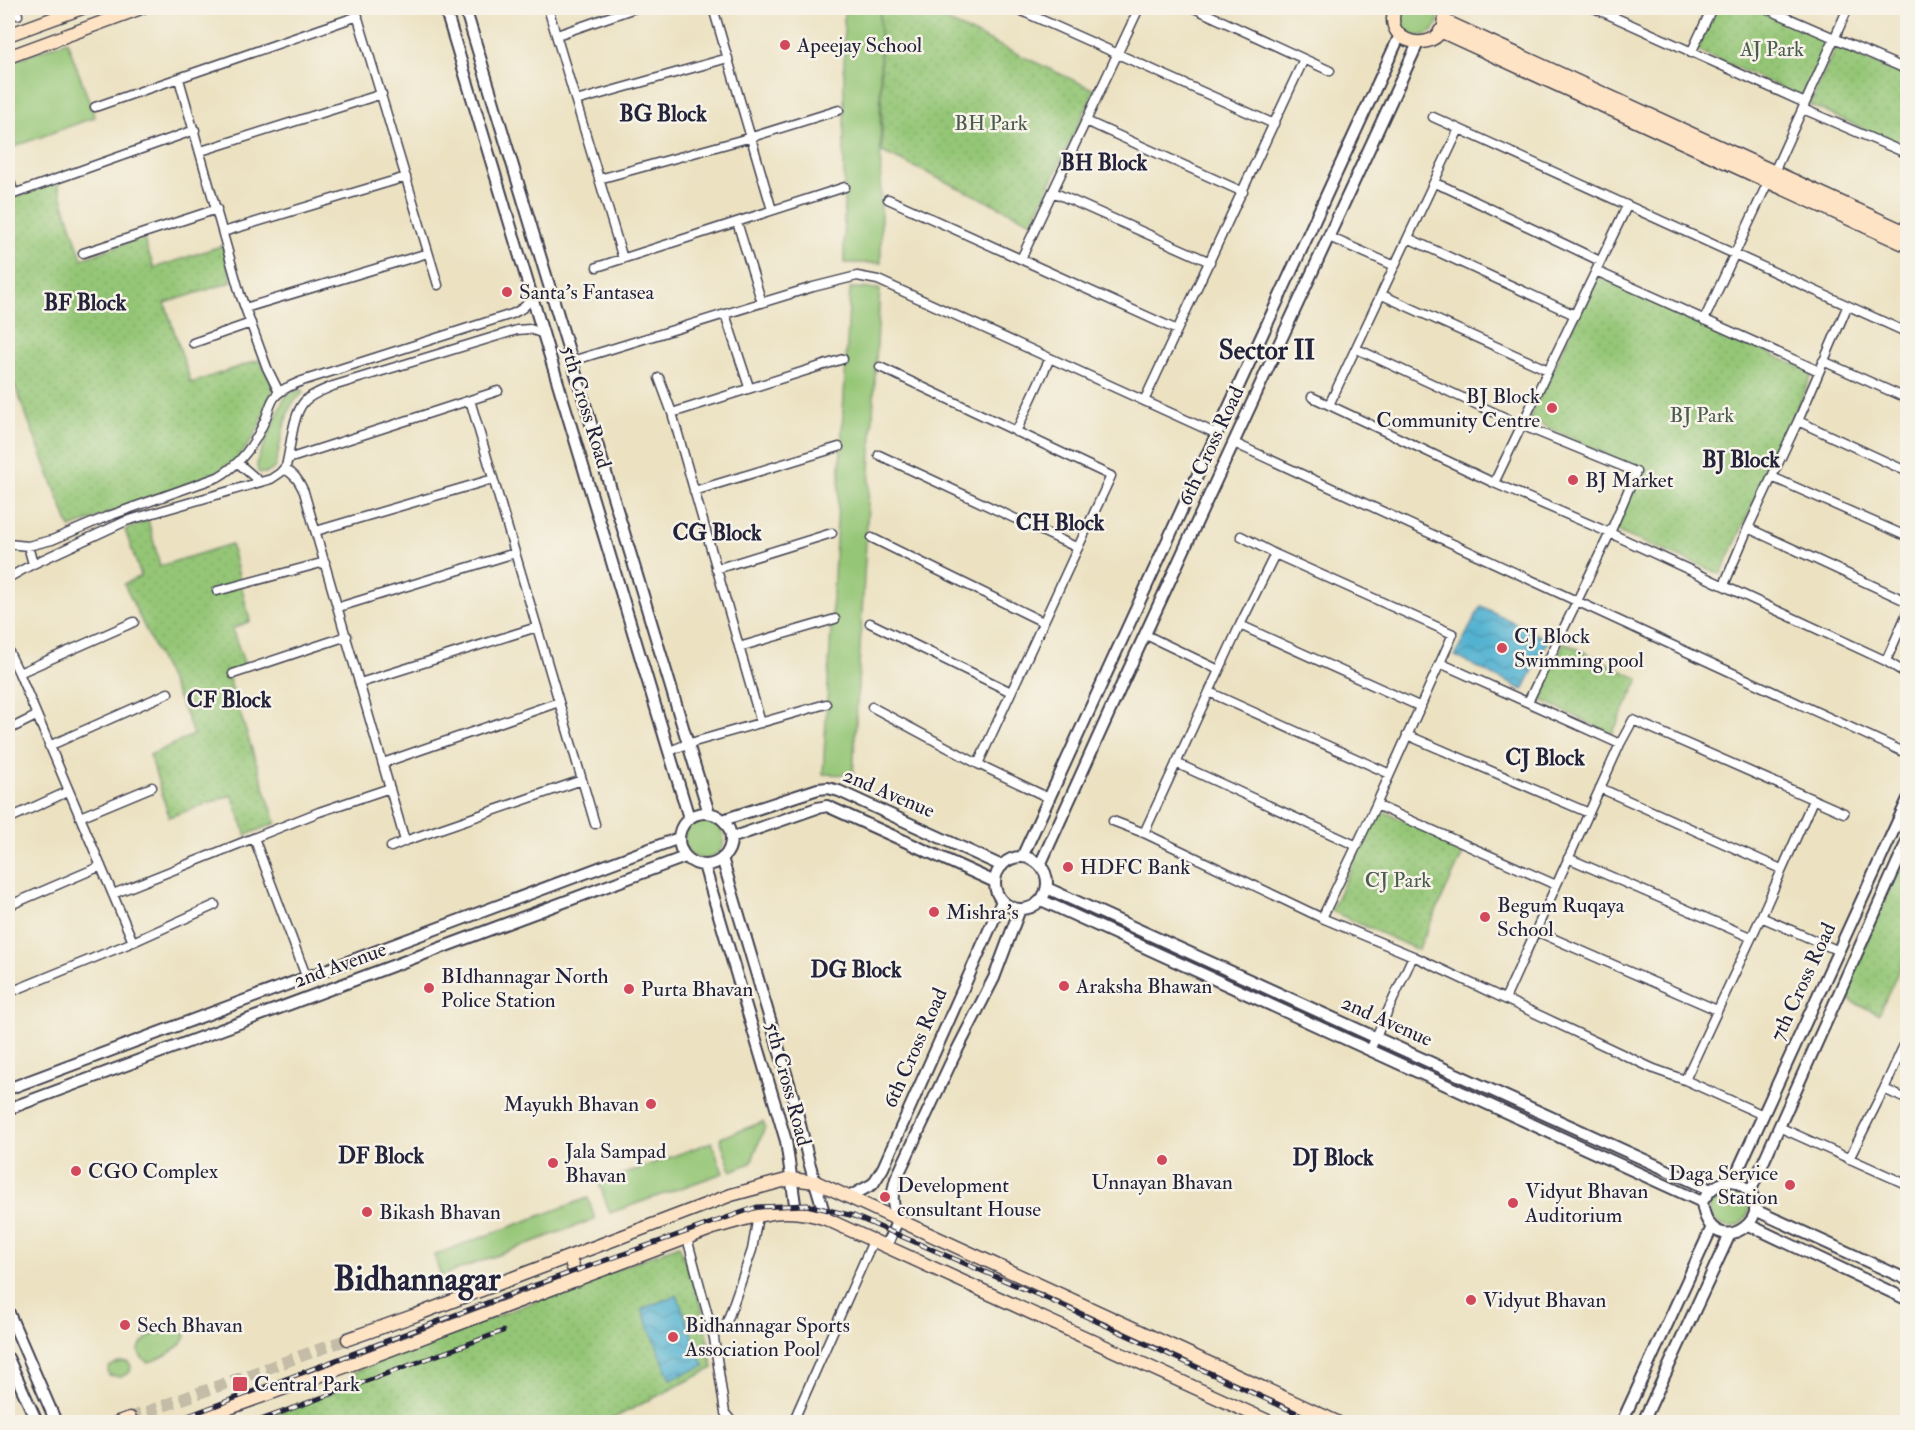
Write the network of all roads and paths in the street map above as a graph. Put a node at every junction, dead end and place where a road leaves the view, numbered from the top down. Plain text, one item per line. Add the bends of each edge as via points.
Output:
1 (82, 8) edge
2 (141, 8) edge
3 (445, 8) edge
4 (465, 8) edge
5 (548, 8) edge
6 (635, 8) edge
7 (713, 8) edge
8 (1015, 8) edge
9 (1139, 8) edge
10 (1194, 8) edge
11 (1443, 8) edge
12 (1594, 8) edge
13 (1712, 8) edge
14 (1765, 8) edge
15 (1848, 8) edge
16 (1390, 9) edge
17 (356, 12) edge
18 (1442, 26) junction
19 (8, 35) edge
20 (556, 35) junction
21 (1400, 35) junction
22 (1834, 38) junction
23 (1418, 43) junction
24 (1691, 53) junction
25 (1118, 54) junction
26 (8, 57) edge
27 (728, 58) junction
28 (1304, 59) junction
29 (1908, 70) edge
30 (1330, 71) dead end
31 (179, 79) junction
32 (382, 94) junction
33 (576, 101) junction
34 (1804, 106) junction
35 (95, 107) dead end
36 (839, 110) dead end
37 (1433, 117) dead end
38 (1086, 122) junction
39 (1274, 124) junction
40 (1459, 129) junction
41 (195, 130) junction
42 (752, 137) junction
43 (201, 151) junction
44 (1908, 154) edge
45 (8, 175) edge
46 (406, 177) junction
47 (1771, 177) junction
48 (599, 178) junction
49 (1434, 183) junction
50 (845, 187) dead end
51 (1053, 192) junction
52 (1243, 192) junction
53 (11, 195) edge
54 (888, 199) dead end
55 (1626, 206) junction
56 (217, 209) junction
57 (772, 210) junction
58 (737, 222) junction
59 (223, 231) junction
60 (1908, 233) edge
61 (1329, 237) junction
62 (1408, 238) junction
63 (1908, 246) edge
64 (83, 253) dead end
65 (429, 253) junction
66 (1734, 255) junction
67 (623, 259) junction
68 (1021, 259) junction
69 (1600, 261) junction
70 (1210, 262) junction
71 (1395, 266) junction
72 (597, 267) dead end
73 (1596, 271) junction
74 (1288, 279) junction
75 (438, 285) dead end
76 (1306, 287) junction
77 (1382, 295) junction
78 (532, 297) junction
79 (762, 303) junction
80 (1847, 307) junction
81 (245, 308) junction
82 (725, 314) junction
83 (1575, 315) junction
84 (1704, 320) junction
85 (251, 323) junction
86 (1178, 330) junction
87 (1908, 333) edge
88 (544, 334) junction
89 (194, 343) dead end
90 (418, 344) junction
91 (1357, 349) junction
92 (1050, 358) junction
93 (423, 359) junction
94 (843, 359) dead end
95 (572, 361) junction
96 (1823, 362) junction
97 (880, 367) dead end
98 (1548, 370) junction
99 (1819, 371) junction
100 (660, 378) dead end
101 (302, 381) junction
102 (749, 387) junction
103 (1238, 388) junction
104 (498, 391) dead end
105 (279, 393) junction
106 (312, 395) junction
107 (1256, 396) junction
108 (1312, 397) dead end
109 (1908, 399) edge
110 (470, 400) junction
111 (1144, 401) junction
112 (1329, 405) junction
113 (672, 413) junction
114 (1798, 421) junction
115 (1521, 425) junction
116 (1016, 432) junction
117 (1217, 434) junction
118 (597, 443) junction
119 (1234, 443) junction
120 (839, 447) dead end
121 (578, 448) junction
122 (879, 455) dead end
123 (288, 459) junction
124 (238, 463) junction
125 (284, 469) junction
126 (1908, 472) edge
127 (1772, 477) junction
128 (493, 479) junction
129 (260, 482) junction
130 (1494, 483) junction
131 (1194, 484) junction
132 (694, 491) junction
133 (1211, 493) junction
134 (1748, 528) junction
135 (316, 531) junction
136 (832, 533) dead end
137 (1610, 533) junction
138 (1241, 536) dead end
139 (1908, 537) edge
140 (872, 538) dead end
141 (8, 544) edge
142 (28, 546) junction
143 (1078, 549) junction
144 (515, 553) junction
145 (1275, 554) junction
146 (325, 562) junction
147 (33, 564) junction
148 (716, 569) junction
149 (8, 578) edge
150 (1148, 584) junction
151 (1724, 585) junction
152 (217, 591) dead end
153 (1166, 591) junction
154 (1577, 602) junction
155 (1908, 602) edge
156 (339, 607) junction
157 (1908, 610) edge
158 (835, 619) dead end
159 (134, 622) dead end
160 (1043, 622) junction
161 (870, 623) dead end
162 (1240, 625) junction
163 (537, 627) junction
164 (1146, 635) junction
165 (347, 636) junction
166 (739, 647) junction
167 (8, 650) edge
168 (1886, 661) junction
169 (1440, 663) junction
170 (1219, 670) junction
171 (19, 673) junction
172 (233, 674) dead end
173 (1106, 674) junction
174 (1907, 674) edge
175 (1122, 682) junction
176 (360, 683) junction
177 (1011, 692) junction
178 (1209, 692) junction
179 (168, 693) dead end
180 (559, 702) junction
181 (1528, 702) junction
182 (826, 704) dead end
183 (872, 707) dead end
184 (1421, 707) junction
185 (36, 716) junction
186 (760, 723) junction
187 (8, 730) edge
188 (1407, 735) junction
189 (687, 744) junction
190 (1620, 744) junction
191 (49, 746) junction
192 (670, 751) junction
193 (1908, 754) edge
194 (383, 763) junction
195 (1176, 763) junction
196 (978, 765) junction
197 (1390, 774) junction
198 (582, 780) junction
199 (152, 787) dead end
200 (390, 788) junction
201 (1600, 788) junction
202 (69, 791) junction
203 (1049, 798) junction
204 (1908, 799) edge
205 (1813, 800) junction
206 (1376, 805) junction
207 (708, 813) junction
208 (1589, 813) junction
209 (1844, 813) dead end
210 (80, 817) junction
211 (689, 818) junction
212 (8, 819) edge
213 (723, 820) junction
214 (1113, 821) dead end
215 (595, 824) dead end
216 (1144, 834) junction
217 (679, 837) junction
218 (254, 838) junction
219 (731, 838) junction
220 (405, 841) junction
221 (1906, 843) edge
222 (1357, 846) junction
223 (391, 847) dead end
224 (685, 856) junction
225 (1022, 857) junction
226 (722, 858) junction
227 (1568, 858) junction
228 (704, 865) junction
229 (1040, 865) junction
230 (101, 866) junction
231 (1002, 866) junction
232 (1781, 869) junction
233 (995, 882) junction
234 (1556, 885) junction
235 (1047, 888) junction
236 (113, 894) junction
237 (1041, 900) junction
238 (1002, 901) junction
239 (215, 904) dead end
240 (8, 906) edge
241 (1020, 909) junction
242 (1761, 917) junction
243 (1322, 918) junction
244 (1536, 931) junction
245 (1750, 938) junction
246 (134, 942) junction
247 (1839, 951) junction
248 (1413, 956) junction
249 (330, 967) junction
250 (306, 976) junction
251 (337, 986) junction
252 (8, 993) edge
253 (259, 993) junction
254 (1505, 999) junction
255 (1717, 1010) junction
256 (265, 1013) junction
257 (1908, 1036) edge
258 (1376, 1038) junction
259 (1370, 1050) junction
260 (935, 1051) junction
261 (953, 1058) junction
262 (1685, 1080) junction
263 (9, 1088) edge
264 (1884, 1089) junction
265 (1908, 1100) edge
266 (13, 1107) edge
267 (1763, 1115) junction
268 (1779, 1127) junction
269 (1850, 1159) junction
270 (790, 1179) junction
271 (1733, 1181) junction
272 (816, 1182) junction
273 (1908, 1185) edge
274 (1711, 1190) junction
275 (1750, 1192) junction
276 (849, 1197) junction
277 (1702, 1202) junction
278 (1755, 1210) junction
279 (796, 1211) junction
280 (758, 1216) junction
281 (826, 1219) junction
282 (897, 1220) junction
283 (1749, 1226) junction
284 (1712, 1227) junction
285 (1730, 1234) junction
286 (687, 1238) junction
287 (873, 1241) junction
288 (886, 1246) junction
289 (569, 1257) junction
290 (578, 1280) junction
291 (1908, 1280) edge
292 (1908, 1300) edge
293 (8, 1311) edge
294 (711, 1326) junction
295 (348, 1339) tunnel mouth
296 (8, 1358) edge
297 (731, 1421) edge
298 (37, 1422) edge
299 (56, 1422) edge
300 (190, 1422) edge
301 (793, 1422) edge
302 (1270, 1422) edge
303 (1337, 1422) edge
304 (1622, 1422) edge
305 (1643, 1422) edge

1 - 19 main road
2 - 26 main road
3 - 78 street, 5th Cross Road
4 - 95 street, 5th Cross Road
5 - 20 street
6 - 20 street
7 - 27 street
8 - 25 street
9 - 25 street
10 - 28 street
11 - 18 main road
12 - 24 street
13 - 24 street
14 - 22 street
15 - 22 street
16 - 21 main road
17 - 31 street
17 - 32 street
18 - 23 main road via 1431,40
18 - 47 main road
20 - 33 street
21 - 23 main road
21 - 74 street, 6th Cross Road
22 - 29 street
22 - 34 street
23 - 61 street, 6th Cross Road
24 - 34 street
25 - 38 street
25 - 39 street
27 - 33 street
27 - 42 street
28 - 30 street
28 - 39 street
31 - 35 street
31 - 41 street
32 - 43 street
32 - 46 street
33 - 48 street
34 - 44 street
34 - 47 street
36 - 42 street
37 - 40 street
38 - 51 street
38 - 52 street
39 - 52 street
40 - 49 street
40 - 55 street
41 - 43 street
41 - 53 street
42 - 48 street
42 - 57 street
43 - 56 street
45 - 53 street
46 - 59 street
46 - 65 street
47 - 60 main road
47 - 63 main road
47 - 66 street
48 - 67 street
49 - 62 street
49 - 69 street
50 - 57 street
51 - 68 street
51 - 70 street
52 - 70 street
54 - 68 street
55 - 66 street
55 - 69 street
56 - 59 street
56 - 64 street
57 - 58 street
58 - 67 street
58 - 79 street
59 - 81 street
61 - 71 street
61 - 76 street, 6th Cross Road
62 - 71 street
62 - 83 street
65 - 75 street
65 - 81 street
66 - 80 street
66 - 84 street
67 - 72 street
68 - 86 street
69 - 73 street
70 - 86 street
71 - 77 street
73 - 83 street
73 - 84 street
74 - 76 street
74 - 103 street, 6th Cross Road
76 - 107 street, 6th Cross Road
77 - 91 street
77 - 98 street
78 - 88 street, 5th Cross Road
78 - 90 street via 523,309 512,314
79 - 82 street
79 - 92 street via 857,276 878,280
80 - 87 street
80 - 96 street
81 - 85 street
82 - 95 street
82 - 102 street
83 - 98 street
84 - 99 street
85 - 89 street
85 - 105 street
86 - 111 street
88 - 93 street via 517,330
88 - 121 street, 5th Cross Road
90 - 93 street
90 - 101 street
91 - 112 street
91 - 115 street
92 - 111 street
92 - 116 street
93 - 106 street
94 - 102 street
95 - 118 street, 5th Cross Road
96 - 99 street
96 - 109 street
97 - 116 street
98 - 115 street
99 - 114 street
100 - 113 street
101 - 105 street
101 - 106 street
102 - 113 street
103 - 107 street
103 - 117 street, 6th Cross Road
104 - 110 street
105 - 124 street via 257,438
106 - 123 street via 298,412
107 - 119 street, 6th Cross Road
108 - 112 street
110 - 123 street
110 - 128 street
111 - 117 street
112 - 130 street
113 - 132 street
114 - 126 street
114 - 127 street
115 - 130 street
115 - 137 street via 1635,472
116 - 143 street via 1111,476
117 - 131 street, 6th Cross Road
118 - 121 street
118 - 189 street, 5th Cross Road
119 - 133 street, 6th Cross Road
119 - 154 street
120 - 132 street
121 - 192 street, 5th Cross Road
122 - 143 street
123 - 125 street
124 - 129 street
124 - 142 street via 218,477
125 - 129 street
125 - 135 street via 298,479
127 - 134 street
127 - 139 street
128 - 135 street
128 - 144 street
129 - 147 street via 126,521
130 - 137 street
131 - 133 street
131 - 150 street, 6th Cross Road
132 - 148 street
133 - 153 street, 6th Cross Road
134 - 151 street
134 - 155 street
135 - 146 street
136 - 148 street
137 - 151 street
137 - 154 street
138 - 145 street
140 - 160 street
141 - 142 street
142 - 147 street
143 - 160 street
144 - 156 street
144 - 163 street
145 - 162 street
145 - 169 street via 1450,632 1452,638
146 - 152 street
146 - 156 street
147 - 149 street
148 - 166 street
150 - 153 street
150 - 173 street, 6th Cross Road
151 - 168 street
153 - 164 street, 6th Cross Road
154 - 181 street
154 - 193 street
156 - 165 street
157 - 168 street
158 - 166 street
159 - 171 street
160 - 177 street
161 - 177 street
162 - 170 street
162 - 184 street
163 - 176 street
163 - 180 street
164 - 170 street
164 - 175 street, 6th Cross Road
165 - 172 street
165 - 176 street
166 - 186 street
167 - 171 street
168 - 174 street
169 - 181 street
169 - 184 street
170 - 178 street
171 - 185 street
173 - 175 street
173 - 203 street, 6th Cross Road
175 - 229 street, 6th Cross Road
176 - 194 street
177 - 196 street
178 - 195 street
178 - 197 street
179 - 191 street
180 - 194 street
180 - 198 street
181 - 190 street
182 - 186 street
183 - 196 street
184 - 188 street
185 - 187 street
185 - 191 street
186 - 189 street
188 - 197 street
188 - 208 street
189 - 192 street
189 - 207 street, 5th Cross Road
190 - 201 street
190 - 205 street via 1634,720
191 - 202 street
192 - 211 street, 5th Cross Road
194 - 200 street
195 - 216 street
195 - 222 street
196 - 203 street
197 - 206 street
198 - 215 street
198 - 220 street
199 - 210 street
200 - 218 street
200 - 220 street
201 - 208 street
201 - 232 street
202 - 210 street
202 - 212 street
203 - 225 street, 6th Cross Road
204 - 247 street, 7th Cross Road
205 - 209 street
205 - 232 street
206 - 222 street
206 - 234 street
207 - 211 street
207 - 213 street
208 - 227 street
210 - 230 street
211 - 217 street
213 - 219 street
213 - 231 street, 2nd Avenue via 830,788
214 - 216 street
216 - 243 street
217 - 224 street
217 - 249 street, 2nd Avenue
218 - 236 street
218 - 250 street
219 - 226 street
219 - 233 street, 2nd Avenue via 827,806
220 - 223 street
221 - 268 street, 7th Cross Road
222 - 243 street
224 - 228 street
224 - 251 street, 2nd Avenue
225 - 229 street
225 - 231 street
226 - 228 street
226 - 272 street
227 - 234 street
227 - 245 street
228 - 270 street, 5th Cross Road via 786,1141
229 - 235 street via 1047,877
230 - 236 street
230 - 240 street
231 - 233 street
232 - 242 street
233 - 238 street
234 - 244 street
235 - 237 street
235 - 258 street, 2nd Avenue
236 - 246 street
237 - 241 street via 1033,907
237 - 259 street, 2nd Avenue
238 - 241 street
238 - 260 street, 6th Cross Road
239 - 246 street
241 - 261 street via 994,978
242 - 245 street
242 - 247 street
243 - 248 street
244 - 254 street
244 - 255 street
245 - 255 street
246 - 252 street
247 - 267 street, 7th Cross Road
248 - 254 street
248 - 258 street
249 - 250 street, 2nd Avenue
249 - 251 street
250 - 253 street, 2nd Avenue
251 - 256 street, 2nd Avenue
253 - 256 street
253 - 263 street, 2nd Avenue
254 - 262 street
255 - 262 street
256 - 266 street, 2nd Avenue
257 - 264 street
258 - 259 street
258 - 274 street, 2nd Avenue
259 - 277 street, 2nd Avenue
260 - 261 street
260 - 276 street, 6th Cross Road via 883,1168 873,1184
261 - 282 street via 892,1191
262 - 267 street
263 - 266 street
264 - 265 street
264 - 269 street
267 - 271 street, 7th Cross Road
268 - 269 street
268 - 275 street, 7th Cross Road
269 - 273 street
270 - 272 main road
270 - 279 street, 5th Cross Road
270 - 289 main road via 731,1196
271 - 274 street
271 - 275 street
272 - 276 main road
272 - 281 street
274 - 277 street
275 - 278 street
276 - 282 main road
277 - 284 street
278 - 283 street
278 - 291 street
279 - 280 main road
279 - 281 main road
280 - 286 main road
280 - 294 street via 753,1250 726,1325
281 - 287 main road
282 - 288 street
282 - 303 main road
283 - 285 street
283 - 292 street
284 - 285 street
284 - 304 street
285 - 305 street
286 - 290 main road
286 - 294 street
287 - 288 main road
287 - 301 street
288 - 302 main road
289 - 290 main road
289 - 295 main road
290 - 300 main road
293 - 299 street
294 - 297 street via 725,1413
296 - 298 street

